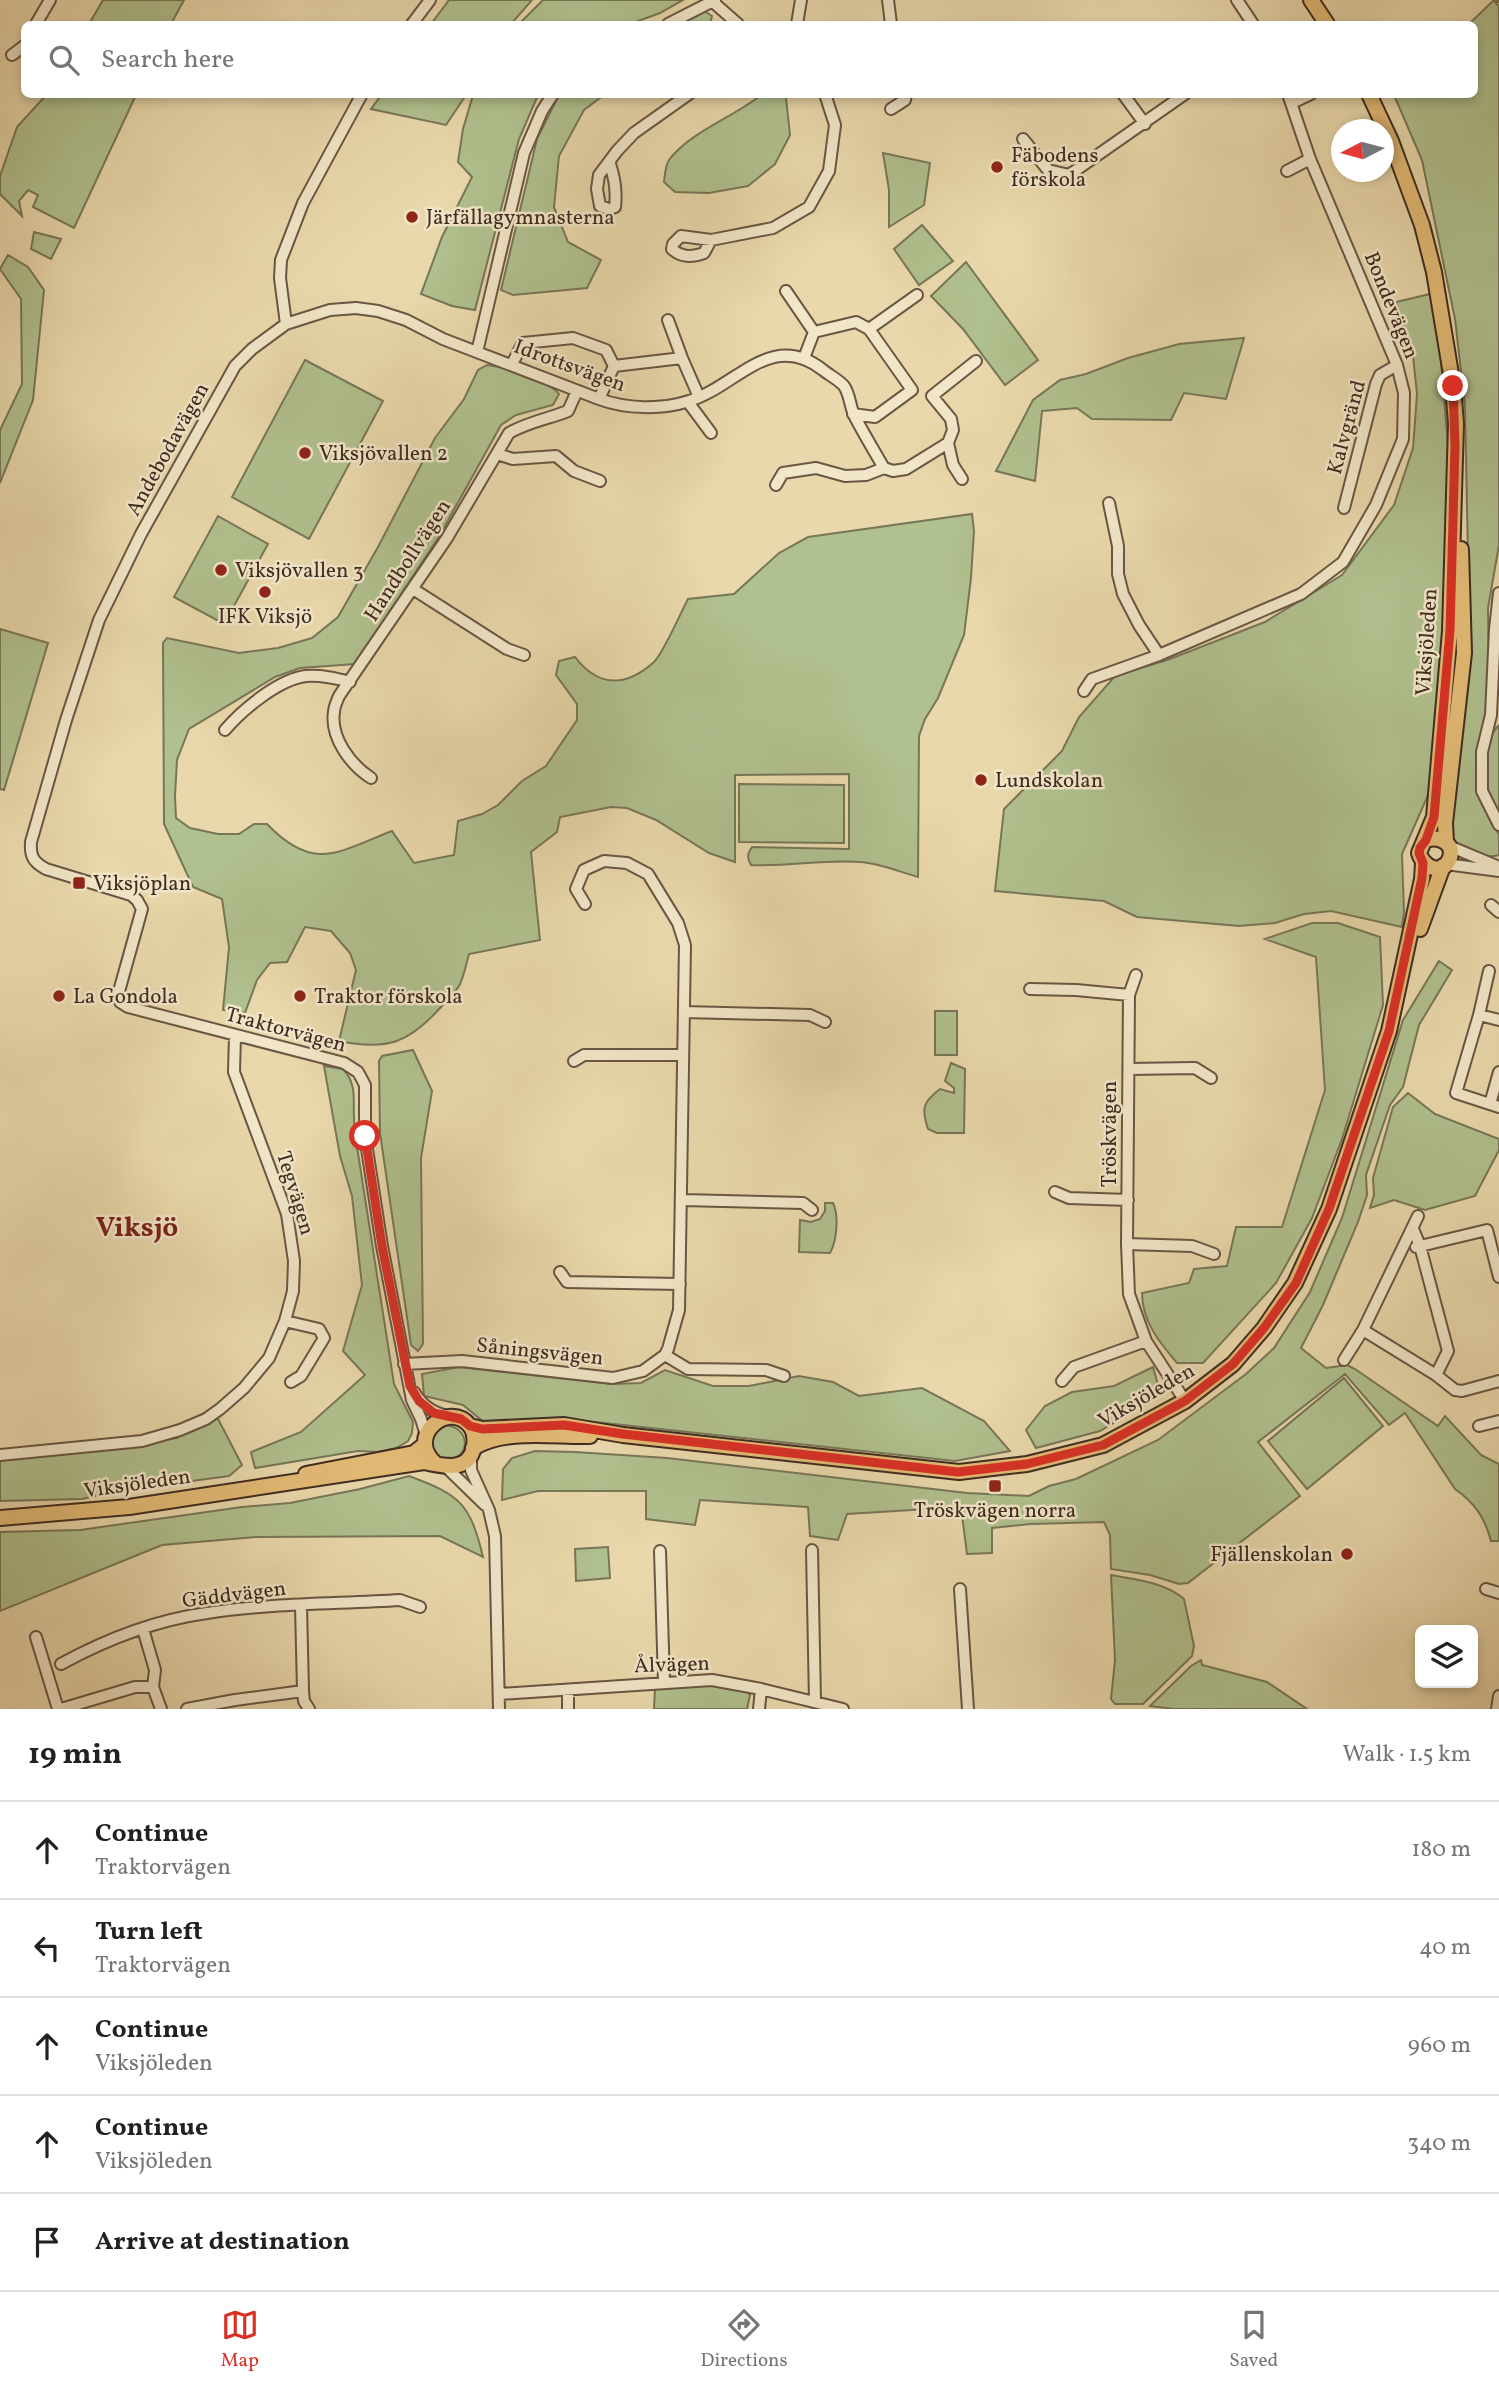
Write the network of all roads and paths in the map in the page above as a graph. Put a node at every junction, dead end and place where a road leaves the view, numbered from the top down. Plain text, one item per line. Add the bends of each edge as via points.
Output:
1 (50, 0) edge
2 (430, 0) edge
3 (801, 0) edge
4 (888, 0) edge
5 (1237, 0) edge
6 (1311, 0) edge
7 (714, 1) edge
8 (38, 21) edge
9 (414, 21) edge
10 (674, 21) edge
11 (735, 21) edge
12 (798, 21) edge
13 (891, 21) edge
14 (1250, 21) edge
15 (1325, 21) edge
16 (21, 48) edge
17 (12, 55) dead end
18 (360, 98) edge
19 (550, 98) edge
20 (683, 98) edge
21 (826, 98) edge
22 (905, 98) edge
23 (1126, 98) edge
24 (1180, 98) edge
25 (1371, 98) edge
26 (1290, 99) edge
27 (891, 109) dead end
28 (1144, 124) junction
29 (1023, 139) dead end
30 (1310, 159) junction
31 (610, 164) dead end
32 (1287, 171) dead end
33 (711, 240) dead end
34 (786, 291) dead end
35 (917, 295) dead end
36 (668, 320) dead end
37 (286, 324) junction
38 (869, 329) junction
39 (814, 332) junction
40 (477, 352) junction
41 (681, 358) junction
42 (804, 358) junction
43 (976, 361) dead end
44 (512, 364) junction
45 (1397, 365) junction
46 (614, 366) junction
47 (912, 390) junction
48 (578, 391) junction
49 (932, 396) junction
50 (599, 399) junction
51 (694, 399) junction
52 (853, 414) junction
53 (711, 433) dead end
54 (948, 443) junction
55 (1455, 446) junction
56 (497, 454) junction
57 (884, 468) junction
58 (962, 479) dead end
59 (600, 481) dead end
60 (775, 485) dead end
61 (1109, 503) dead end
62 (1344, 508) dead end
63 (413, 589) junction
64 (1499, 593) edge
65 (1497, 630) edge
66 (524, 655) dead end
67 (1159, 655) junction
68 (349, 682) junction
69 (1084, 691) dead end
70 (1495, 716) edge
71 (225, 730) dead end
72 (371, 778) dead end
73 (1499, 825) edge
74 (1426, 840) junction
75 (1448, 844) junction
76 (30, 847) joint
77 (1423, 863) junction
78 (1445, 865) junction
79 (1499, 869) edge
80 (585, 904) dead end
81 (1489, 971) dead end
82 (1136, 975) dead end
83 (1030, 989) dead end
84 (1399, 990) junction
85 (1129, 995) junction
86 (684, 1012) junction
87 (1479, 1015) junction
88 (1499, 1020) edge
89 (825, 1022) dead end
90 (235, 1035) junction
91 (683, 1055) junction
92 (574, 1061) dead end
93 (1129, 1069) junction
94 (1499, 1072) edge
95 (1211, 1077) dead end
96 (1494, 1105) edge
97 (1055, 1192) dead end
98 (682, 1200) junction
99 (1128, 1200) junction
100 (812, 1210) dead end
101 (1418, 1216) dead end
102 (1499, 1224) edge
103 (1413, 1229) junction
104 (1487, 1230) junction
105 (1127, 1244) junction
106 (1420, 1246) junction
107 (1403, 1250) junction
108 (1214, 1254) dead end
109 (560, 1272) dead end
110 (1499, 1277) edge
111 (680, 1284) junction
112 (285, 1321) junction
113 (1363, 1330) junction
114 (1146, 1341) junction
115 (664, 1355) junction
116 (1345, 1360) dead end
117 (404, 1364) junction
118 (1436, 1374) junction
119 (784, 1376) dead end
120 (1062, 1381) dead end
121 (1499, 1381) edge
122 (291, 1382) dead end
123 (410, 1386) junction
124 (1185, 1401) junction
125 (450, 1417) junction
126 (1499, 1421) edge
127 (470, 1426) junction
128 (1479, 1426) dead end
129 (623, 1434) junction
130 (425, 1440) junction
131 (472, 1451) junction
132 (0, 1455) edge
133 (442, 1466) junction
134 (278, 1483) junction
135 (489, 1510) junction
136 (0, 1518) edge
137 (812, 1550) dead end
138 (660, 1551) dead end
139 (960, 1589) dead end
140 (1486, 1590) dead end
141 (1499, 1592) edge
142 (301, 1606) junction
143 (420, 1607) dead end
144 (143, 1629) junction
145 (36, 1637) dead end
146 (61, 1664) dead end
147 (664, 1682) junction
148 (153, 1686) junction
149 (761, 1689) junction
150 (568, 1690) junction
151 (303, 1692) junction
152 (499, 1694) junction
153 (1499, 1697) edge
154 (815, 1701) junction
155 (60, 1709) edge
156 (161, 1709) edge
157 (187, 1709) edge
158 (309, 1709) edge
159 (499, 1709) edge
160 (568, 1709) edge
161 (759, 1709) edge
162 (843, 1709) edge
163 (968, 1709) edge
164 (1497, 1709) edge

1 - 8 street
2 - 9 street
3 - 12 street
4 - 13 street
5 - 14 street
6 - 15 main road
7 - 10 street
7 - 11 street
16 - 17 street
18 - 37 street via 303,203 281,260
19 - 40 street via 524,153
20 - 31 street via 634,133
21 - 33 street via 835,125 829,171 809,207 773,228
22 - 27 street
23 - 28 street
24 - 28 street
25 - 55 main road, Viksjöleden via 1422,225 1434,272 1453,386
26 - 30 street, Bondevägen
28 - 29 street via 1069,175 1048,170
30 - 32 street
30 - 45 street, Bondevägen
34 - 39 street
35 - 38 street
36 - 41 street
37 - 40 street, Idrottsvägen via 330,310 378,311
37 - 76 street, Andebodavägen via 235,366 104,608
38 - 39 street via 856,322
38 - 47 street
39 - 42 street
40 - 44 street, Idrottsvägen
41 - 46 street
41 - 51 street
42 - 51 street, Idrottsvägen via 776,356
42 - 52 street via 844,387
43 - 49 street
44 - 46 street via 523,343 573,338 607,350
44 - 48 street, Idrottsvägen
45 - 62 street, Kalvgränd via 1376,384
45 - 67 street, Bondevägen via 1404,393 1403,439 1376,505 1343,562 1301,594
46 - 50 street
47 - 49 street via 920,397
47 - 52 street via 874,417
48 - 50 street, Idrottsvägen
48 - 56 street, Handbollvägen via 568,411 509,433
49 - 54 street via 951,419
50 - 51 street, Idrottsvägen via 632,407
51 - 53 street
52 - 57 street
54 - 57 street via 906,469
54 - 58 street
55 - 74 main road, Viksjöleden via 1450,631 1434,817
55 - 75 main road, Viksjöleden via 1464,653 1445,823
56 - 59 street via 513,459 556,456 574,471
56 - 63 street, Handbollvägen
57 - 60 street via 845,477 816,468 783,473
61 - 67 street via 1123,594
63 - 66 street via 507,649
63 - 68 street, Handbollvägen
64 - 65 street
65 - 70 street
67 - 69 street, Bondevägen via 1092,680
68 - 71 street via 328,676 294,679 256,702
68 - 72 street, Handbollvägen via 339,696 335,729 350,761
70 - 73 street via 1482,752 1482,792
74 - 75 main road via 1437,837
74 - 77 main road via 1419,853
75 - 78 main road via 1450,856
75 - 79 street
76 - 90 street, Traktorvägen via 36,864 137,900 142,909 120,1002
77 - 78 main road via 1433,868
77 - 84 main road, Viksjöleden
78 - 79 street
78 - 84 main road, Viksjöleden
80 - 86 street via 576,888 584,870 604,861 627,863 648,874 678,923 685,945
81 - 87 street
82 - 85 street, Tröskvägen
83 - 85 street
84 - 124 main road, Viksjöleden via 1352,1145 1296,1283 1233,1364
85 - 93 street, Tröskvägen
86 - 89 street via 810,1015
86 - 91 street
87 - 88 street
87 - 96 street via 1456,1093
90 - 112 street, Tegvägen via 234,1072 291,1229 293,1291
90 - 117 street, Traktorvägen via 344,1063 358,1072 365,1085 365,1136
91 - 92 street via 584,1055
91 - 98 street
93 - 95 street, Tröskvägen via 1195,1068
93 - 99 street, Tröskvägen
94 - 96 street
97 - 99 street, Tröskvägen via 1069,1198
98 - 100 street via 803,1203
98 - 111 street
99 - 105 street, Tröskvägen
101 - 103 street
102 - 104 street
103 - 106 street
103 - 107 street
104 - 106 street
104 - 110 street
105 - 108 street via 1192,1246
105 - 114 street, Tröskvägen via 1129,1294
106 - 107 street
106 - 118 street via 1448,1352
107 - 113 street
109 - 111 street via 567,1282
111 - 115 street via 679,1310
112 - 122 street via 319,1329 324,1338 301,1376
112 - 132 street, Tegvägen via 269,1358 244,1388 206,1419 142,1440
113 - 116 street
113 - 118 street
114 - 120 street via 1074,1367
114 - 124 street, Tröskvägen
115 - 117 street, Såningsvägen via 643,1371 613,1378 462,1361
115 - 119 street via 688,1369 766,1370
117 - 123 street, Traktorvägen
118 - 121 street via 1462,1391
123 - 125 street, Traktorvägen via 434,1413
123 - 130 street, Traktorvägen
124 - 129 main road, Viksjöleden via 1103,1445 1027,1464 958,1472
125 - 127 main road
125 - 130 main road via 430,1427
126 - 128 street
127 - 129 main road, Viksjöleden via 564,1425
127 - 131 main road
129 - 131 main road, Viksjöleden via 500,1436
130 - 133 main road via 425,1453
130 - 134 main road, Viksjöleden via 414,1452
131 - 133 main road via 461,1465
131 - 135 street via 471,1470
133 - 134 main road, Viksjöleden via 425,1462
133 - 135 street
134 - 136 main road, Viksjöleden via 129,1507
135 - 152 street via 495,1536
137 - 154 street
138 - 147 street
139 - 163 street
140 - 141 street
142 - 143 street, Gäddvägen via 400,1600
142 - 144 street, Gäddvägen via 204,1613
142 - 151 street
144 - 146 street, Gäddvägen via 94,1646
144 - 148 street via 155,1670
145 - 155 street
147 - 149 street, Ålvägen via 712,1680
147 - 150 street, Ålvägen
148 - 155 street
148 - 156 street
149 - 154 street, Ålvägen
149 - 161 street
150 - 152 street, Ålvägen
150 - 160 street
151 - 157 street
151 - 158 street
152 - 159 street
153 - 164 street
154 - 162 street, Ålvägen

